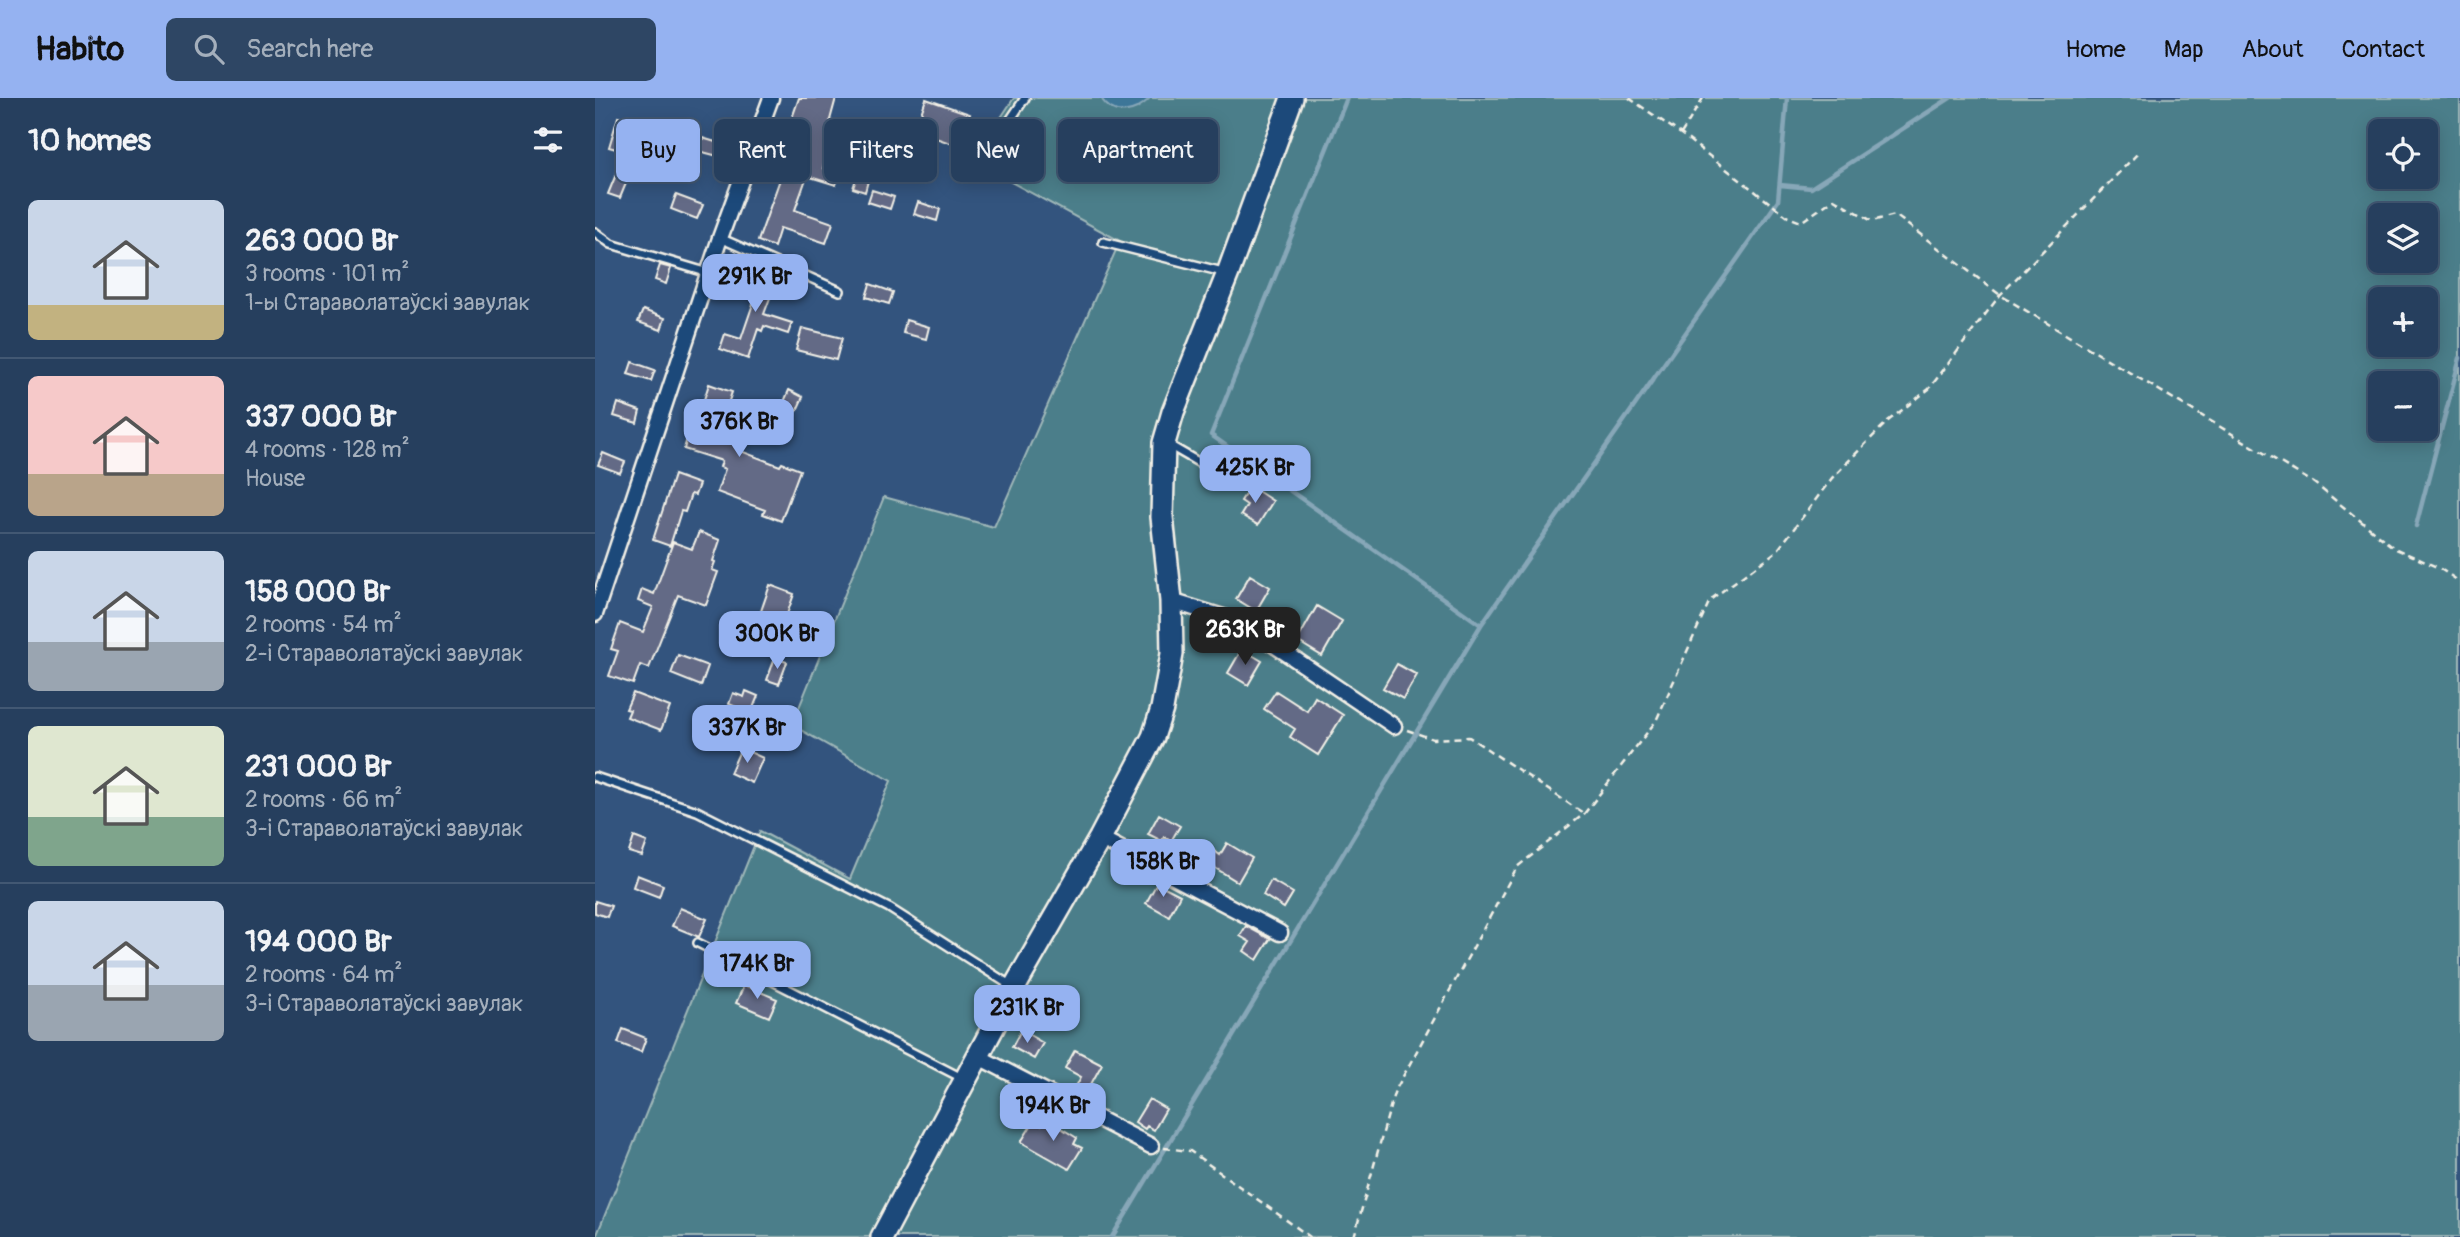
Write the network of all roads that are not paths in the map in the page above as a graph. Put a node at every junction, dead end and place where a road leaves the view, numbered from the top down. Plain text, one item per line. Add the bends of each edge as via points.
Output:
1 (771, 98) edge
2 (1025, 98) edge
3 (1292, 98) edge
4 (1011, 119) edge
5 (595, 232) edge
6 (720, 239) junction
7 (1103, 242) dead end
8 (1228, 273) junction
9 (709, 274) junction
10 (840, 291) dead end
11 (1164, 443) junction
12 (1236, 484) dead end
13 (1171, 601) junction
14 (595, 614) edge
15 (1394, 726) road end
16 (595, 777) edge
17 (1100, 838) junction
18 (1280, 933) dead end
19 (698, 943) dead end
20 (1014, 988) junction
21 (977, 1056) junction
22 (964, 1079) junction
23 (1151, 1146) road end
24 (882, 1237) edge

1 - 6 street
2 - 4 lane
3 - 8 street
5 - 9 lane via 611,244
6 - 9 street
6 - 10 lane
7 - 8 lane
8 - 11 street
9 - 14 street
11 - 12 lane
11 - 13 street via 1163,517
13 - 15 street via 1240,622
13 - 17 street via 1172,654 1163,709 1140,765
16 - 20 lane via 697,811 889,908
17 - 18 street
17 - 20 street
19 - 22 lane
20 - 21 street
21 - 22 street
21 - 23 street
22 - 24 street

